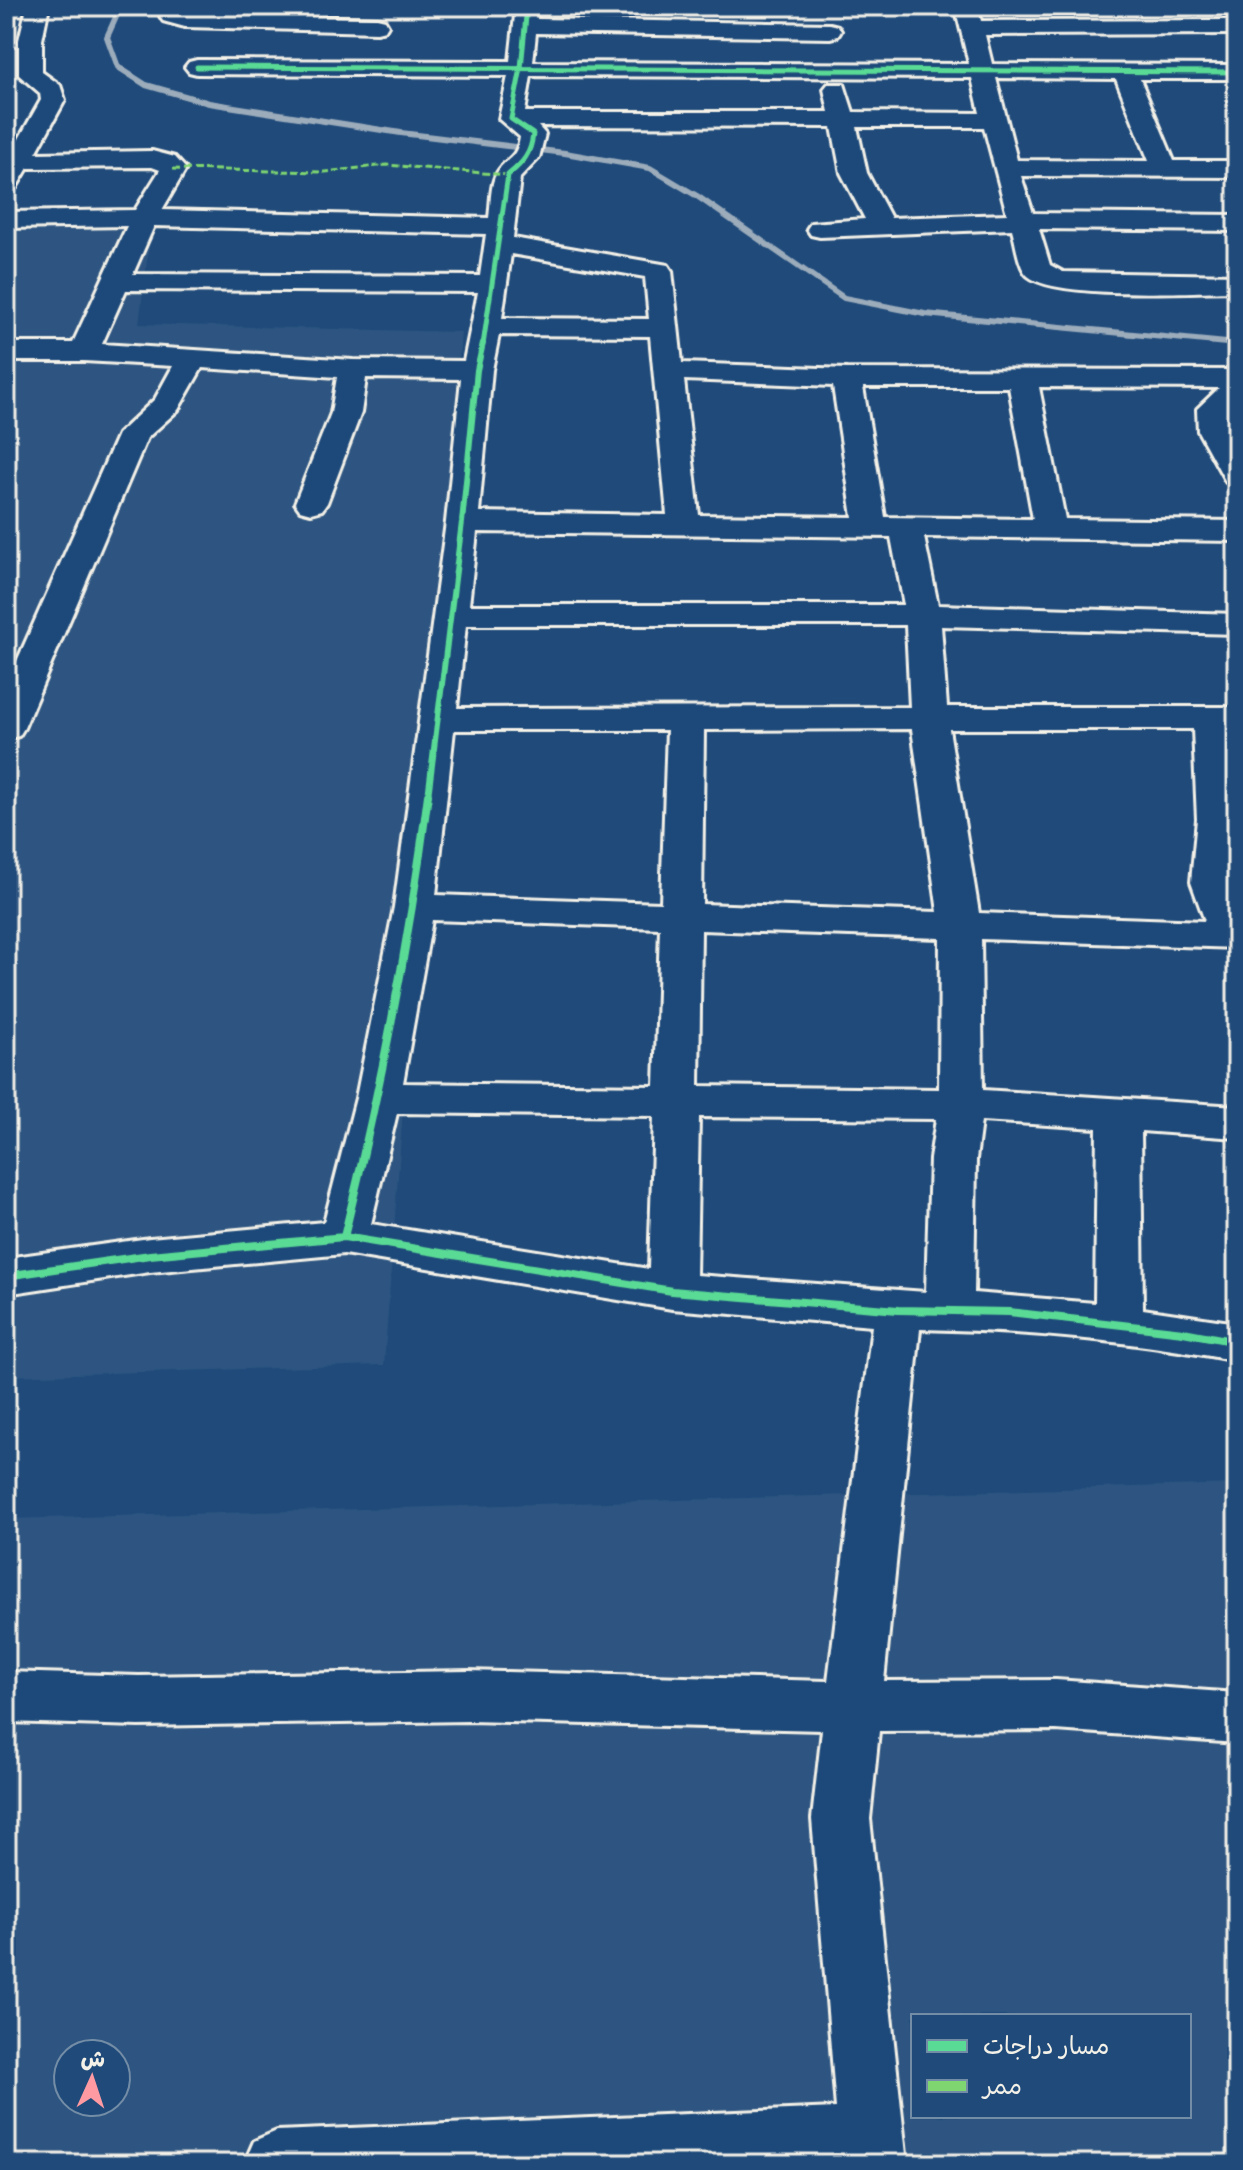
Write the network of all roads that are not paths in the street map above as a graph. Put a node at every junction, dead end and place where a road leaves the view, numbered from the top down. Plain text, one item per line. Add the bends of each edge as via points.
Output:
1 (176, 6) edge
2 (828, 6) edge
3 (35, 14) edge
4 (247, 14) edge
5 (380, 15) edge
6 (526, 16) edge
7 (662, 16) edge
8 (970, 17) edge
9 (6, 23) edge
10 (1230, 25) edge
11 (830, 31) junction
12 (18, 67) edge
13 (197, 67) dead end
14 (363, 67) junction
15 (521, 68) junction
16 (832, 70) junction
17 (1125, 72) junction
18 (1237, 72) edge
19 (985, 74) junction
20 (19, 114) dead end
21 (45, 115) junction
22 (841, 118) junction
23 (511, 119) junction
24 (995, 120) junction
25 (14, 161) edge
26 (1006, 168) junction
27 (1165, 169) junction
28 (1237, 169) edge
29 (6, 185) edge
30 (144, 218) junction
31 (6, 220) edge
32 (1023, 221) junction
33 (1237, 223) edge
34 (882, 226) junction
35 (820, 229) dead end
36 (498, 234) junction
37 (115, 282) junction
38 (1237, 283) edge
39 (493, 284) junction
40 (487, 326) junction
41 (665, 328) junction
42 (6, 352) edge
43 (84, 352) junction
44 (191, 361) junction
45 (353, 369) junction
46 (477, 370) junction
47 (669, 371) junction
48 (847, 378) junction
49 (1237, 379) edge
50 (1023, 380) junction
51 (1237, 388) edge
52 (1237, 475) edge
53 (311, 503) dead end
54 (462, 522) junction
55 (684, 525) junction
56 (871, 529) junction
57 (906, 529) junction
58 (1051, 530) junction
59 (1237, 531) edge
60 (451, 615) junction
61 (923, 615) junction
62 (1237, 624) edge
63 (929, 718) junction
64 (1224, 718) edge
65 (438, 719) junction
66 (686, 719) junction
67 (6, 728) edge
68 (414, 907) junction
69 (681, 914) junction
70 (960, 924) junction
71 (1233, 935) edge
72 (378, 1098) junction
73 (677, 1099) junction
74 (961, 1104) junction
75 (1119, 1116) junction
76 (1237, 1122) edge
77 (344, 1237) junction
78 (6, 1276) edge
79 (672, 1291) junction
80 (924, 1310) junction
81 (1119, 1325) junction
82 (1237, 1342) edge
83 (6, 1697) edge
84 (853, 1706) junction
85 (1237, 1718) edge
86 (873, 2152) edge
87 (277, 2164) edge

1 - 4 street via 174,18
2 - 11 street
3 - 9 street
3 - 12 street
4 - 5 street
5 - 14 street
6 - 7 street
6 - 15 street
7 - 11 street
8 - 10 street
8 - 19 street
11 - 16 street
12 - 21 street via 54,95
13 - 14 street
14 - 15 street
15 - 16 street
15 - 23 street
16 - 19 street
16 - 22 street
17 - 18 street
17 - 19 street
17 - 27 street
19 - 24 street
20 - 21 street
21 - 25 street
22 - 23 street
22 - 24 street
22 - 34 street via 854,173
23 - 36 street via 533,134 532,149 528,160 508,175
24 - 26 street
25 - 29 street
25 - 30 street via 166,162 173,169
26 - 27 street
26 - 32 street
27 - 28 street
30 - 31 street
30 - 36 street
30 - 37 street
32 - 33 street
32 - 34 street
32 - 38 street via 1038,270 1056,279
34 - 35 street
36 - 39 street
36 - 41 street via 658,271
37 - 39 street
37 - 43 street
39 - 40 street
40 - 41 street
40 - 46 street
41 - 47 street
42 - 43 street
43 - 44 street
44 - 45 street
44 - 67 street via 167,404 133,434
45 - 46 street
45 - 53 street via 346,413
46 - 54 street
47 - 48 street
47 - 55 street
48 - 50 street
48 - 56 street
49 - 50 street
50 - 58 street
51 - 52 street via 1212,409 1213,431
54 - 55 street
54 - 60 street
55 - 56 street
56 - 57 street
57 - 58 street
57 - 61 street
58 - 59 street
60 - 61 street
60 - 65 street
61 - 62 street
61 - 63 street
63 - 64 street
63 - 66 street
63 - 70 street
64 - 71 street via 1211,882
65 - 66 street
65 - 68 street
66 - 69 street
68 - 69 street
68 - 72 street
69 - 70 street
69 - 73 street
70 - 71 street
70 - 74 street
72 - 73 street
72 - 77 street
73 - 74 street
73 - 79 street
74 - 75 street
74 - 80 street
75 - 76 street
75 - 81 street
77 - 78 street via 150,1255
77 - 79 street
79 - 80 street
80 - 81 street via 1009,1312
80 - 84 street
81 - 82 street
83 - 84 street via 139,1701 469,1696
84 - 85 street via 1056,1705
84 - 86 street via 841,1819
86 - 87 street

